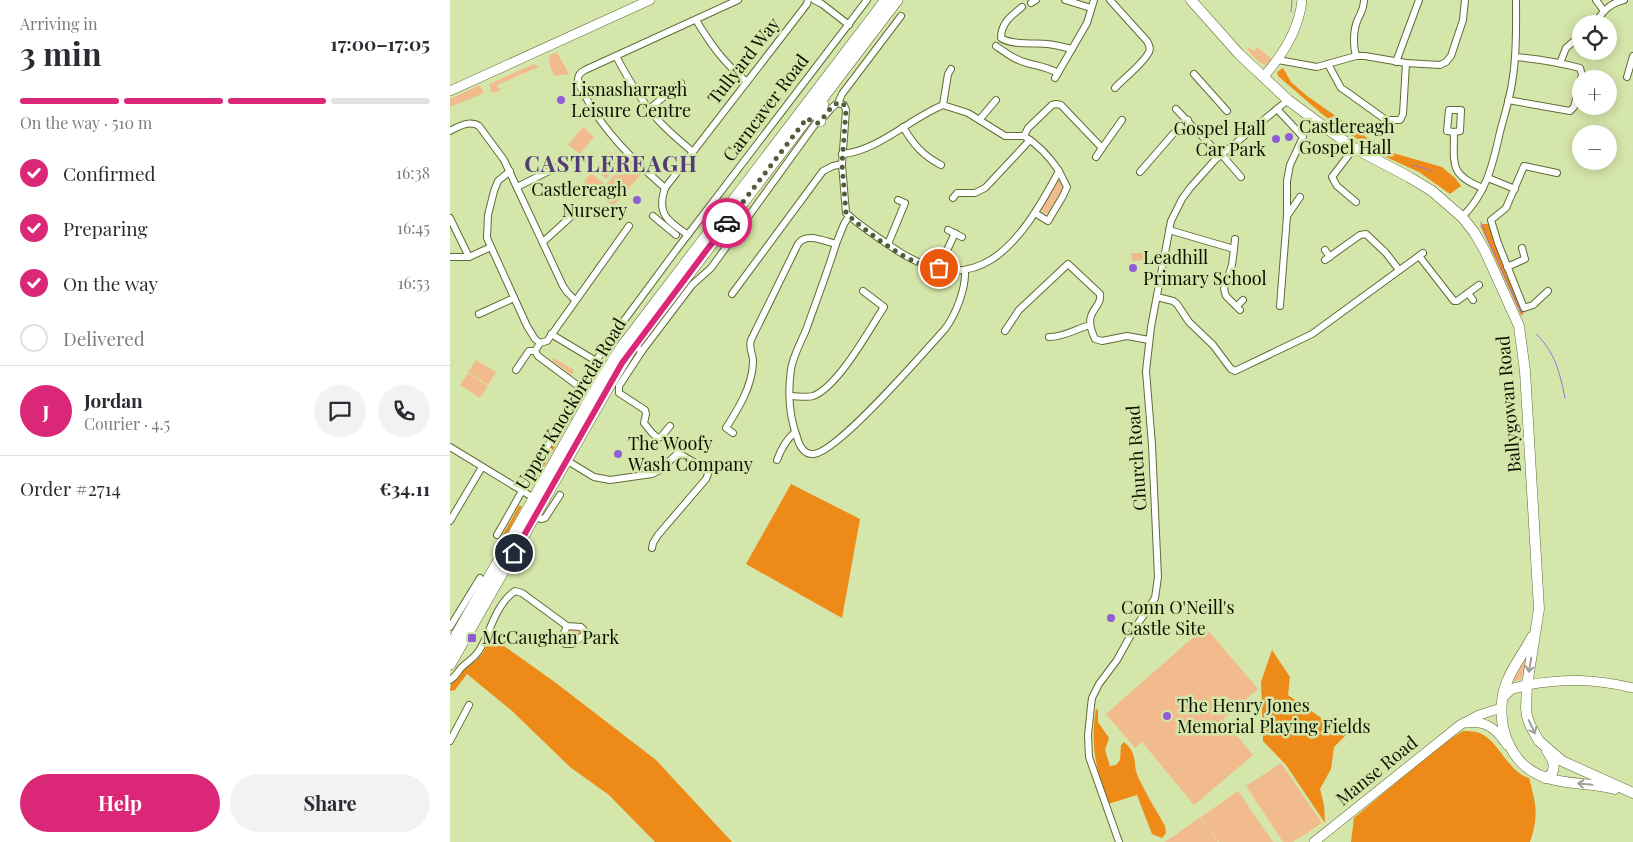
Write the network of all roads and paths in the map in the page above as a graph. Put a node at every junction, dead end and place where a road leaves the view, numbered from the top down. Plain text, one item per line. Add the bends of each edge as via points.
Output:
1 (650, 0) edge
2 (738, 0) edge
3 (808, 0) edge
4 (814, 0) edge
5 (867, 0) edge
6 (880, 0) edge
7 (886, 0) edge
8 (897, 0) edge
9 (1065, 0) edge
10 (1094, 0) edge
11 (1110, 0) edge
12 (1191, 0) edge
13 (1302, 0) edge
14 (1364, 0) edge
15 (1419, 0) edge
16 (1465, 0) edge
17 (1516, 0) edge
18 (1596, 0) edge
19 (1624, 0) edge
20 (1022, 7) dead end
21 (1091, 8) junction
22 (1604, 11) junction
23 (1601, 15) edge
24 (901, 16) dead end
25 (696, 20) junction
26 (849, 25) junction
27 (863, 37) junction
28 (1572, 43) edge
29 (996, 46) dead end
30 (1072, 49) junction
31 (616, 56) junction
32 (1356, 56) junction
33 (1633, 56) edge
34 (1515, 57) junction
35 (1278, 60) junction
36 (1396, 62) junction
37 (1406, 63) junction
38 (1560, 63) junction
39 (1328, 64) junction
40 (951, 70) dead end
41 (1194, 74) dead end
42 (1627, 76) dead end
43 (1263, 77) junction
44 (747, 82) junction
45 (681, 83) dead end
46 (1115, 88) dead end
47 (450, 91) edge
48 (996, 100) dead end
49 (1288, 100) junction
50 (1508, 100) junction
51 (838, 102) junction
52 (943, 105) junction
53 (649, 109) junction
54 (1176, 109) dead end
55 (1277, 109) junction
56 (1227, 111) dead end
57 (811, 119) junction
58 (980, 119) junction
59 (1122, 120) dead end
60 (1188, 120) junction
61 (903, 127) junction
62 (450, 131) edge
63 (1454, 132) dead end
64 (1024, 136) junction
65 (1030, 140) junction
66 (1102, 148) junction
67 (1354, 148) junction
68 (693, 152) junction
69 (842, 154) junction
70 (1221, 154) junction
71 (1096, 157) dead end
72 (842, 164) junction
73 (941, 165) dead end
74 (555, 168) dead end
75 (510, 171) junction
76 (1058, 171) junction
77 (1140, 172) dead end
78 (1557, 172) dead end
79 (1241, 177) dead end
80 (1488, 178) junction
81 (517, 187) junction
82 (666, 188) junction
83 (1484, 188) junction
84 (1514, 190) junction
85 (1300, 197) dead end
86 (953, 198) dead end
87 (1356, 202) dead end
88 (905, 203) dead end
89 (576, 212) dead end
90 (1035, 213) junction
91 (652, 216) dead end
92 (849, 216) junction
93 (1286, 216) junction
94 (1462, 217) junction
95 (450, 218) edge
96 (629, 226) dead end
97 (670, 226) junction
98 (948, 230) dead end
99 (1170, 230) junction
100 (955, 233) junction
101 (676, 235) dead end
102 (688, 235) junction
103 (962, 237) dead end
104 (1235, 239) dead end
105 (543, 242) junction
106 (836, 244) junction
107 (888, 244) junction
108 (491, 247) junction
109 (1522, 248) dead end
110 (1234, 249) junction
111 (691, 250) junction
112 (1324, 250) dead end
113 (450, 257) edge
114 (469, 257) junction
115 (1507, 267) junction
116 (939, 268) junction
117 (965, 270) junction
118 (1399, 270) junction
119 (1479, 285) dead end
120 (1548, 291) dead end
121 (863, 292) dead end
122 (1468, 293) junction
123 (732, 294) dead end
124 (1157, 297) junction
125 (514, 298) junction
126 (575, 300) junction
127 (1243, 300) dead end
128 (1473, 300) dead end
129 (1280, 306) dead end
130 (478, 314) dead end
131 (1090, 325) junction
132 (1005, 331) dead end
133 (551, 334) junction
134 (1049, 337) dead end
135 (1149, 340) junction
136 (540, 343) junction
137 (638, 348) junction
138 (535, 351) junction
139 (596, 361) junction
140 (516, 370) dead end
141 (582, 388) junction
142 (790, 396) junction
143 (670, 426) dead end
144 (795, 432) junction
145 (733, 433) dead end
146 (450, 447) edge
147 (566, 460) junction
148 (777, 460) dead end
149 (482, 467) junction
150 (528, 495) junction
151 (560, 496) dead end
152 (534, 516) junction
153 (450, 521) edge
154 (497, 535) dead end
155 (652, 548) dead end
156 (480, 578) dead end
157 (1537, 623) junction
158 (450, 626) edge
159 (567, 626) dead end
160 (450, 647) edge
161 (450, 664) edge
162 (450, 680) edge
163 (1633, 688) edge
164 (1527, 689) junction
165 (1503, 697) junction
166 (469, 705) dead end
167 (1502, 708) junction
168 (1460, 725) junction
169 (450, 740) edge
170 (1542, 744) junction
171 (1509, 747) junction
172 (1545, 778) junction
173 (1633, 793) edge
174 (1119, 842) edge
175 (1314, 842) edge

1 - 47 street
2 - 25 street
3 - 44 street, Tullyard Way
4 - 26 street
5 - 26 street, Carncaver Road
6 - 27 highway via 859,27
7 - 27 highway, Upper Knockbreda Road
8 - 27 highway, Upper Knockbreda Road
9 - 21 street
10 - 21 street
11 - 46 street via 1150,46 1144,58
12 - 43 main road, Ballygowan Road
13 - 35 street via 1293,34
14 - 32 street via 1356,24 1353,46
15 - 36 street
16 - 37 street via 1463,20 1449,60 1440,65
17 - 34 street
18 - 22 street
19 - 22 street
20 - 30 street via 1003,24 1001,38
21 - 30 street via 1088,22
22 - 23 street
24 - 51 street
25 - 31 street
25 - 44 street via 716,52
26 - 102 street, Carncaver Road
27 - 57 highway, Upper Knockbreda Road
28 - 38 street via 1566,48
29 - 30 street via 1009,56 1047,67 1056,75
31 - 53 street
31 - 82 street via 585,70 578,81 616,140
32 - 36 street
32 - 39 street
33 - 42 street
34 - 38 street
34 - 50 street
35 - 39 street via 1312,68
35 - 43 street
36 - 37 street
37 - 39 street via 1403,114 1400,120 1391,121 1341,88
38 - 50 street via 1580,68 1582,74 1574,107 1570,111
40 - 52 street via 942,98
41 - 56 street
43 - 49 main road, Ballygowan Road
44 - 68 street, Tullyard Way
45 - 53 street
48 - 58 street
49 - 55 street, Church Road
49 - 67 main road, Ballygowan Road
50 - 80 street
51 - 57 street
51 - 69 street via 846,110
52 - 58 street
52 - 61 street
53 - 68 street
54 - 60 street
55 - 70 street, Church Road
55 - 93 street via 1303,137 1288,173
57 - 111 highway, Upper Knockbreda Road
57 - 137 street, Upper Knockbreda Road via 711,268 692,285
58 - 64 street via 1005,136
59 - 66 street
60 - 70 street
60 - 77 street
61 - 69 street via 874,144
61 - 73 street via 920,151
62 - 75 street via 475,123 499,151
63 - 83 street via 1455,167 1465,180
64 - 65 street
64 - 66 street via 1028,128 1056,104 1061,105
65 - 76 street via 1048,155
65 - 86 street via 984,188 975,193 958,193
66 - 71 street
67 - 87 street via 1332,177 1337,186
67 - 94 main road, Ballygowan Road via 1409,176
68 - 82 street, Tullyard Way
69 - 72 street
70 - 79 street
70 - 99 street, Church Road via 1182,199
72 - 92 street via 845,207
72 - 123 street via 823,172
74 - 81 street
75 - 81 street
75 - 108 street via 498,180 488,215 487,238
76 - 90 street
76 - 90 street via 1066,187 1063,196 1048,221
78 - 84 street via 1524,166
80 - 83 street
80 - 84 street
81 - 105 street
82 - 97 street via 661,202
83 - 94 street
84 - 115 street via 1506,208 1490,220
85 - 93 street
88 - 107 street
89 - 105 street
90 - 117 street via 1002,252 975,268
91 - 97 street
92 - 106 street
92 - 107 street
93 - 129 street
94 - 157 main road, Ballygowan Road via 1485,251 1519,326 1526,373 1539,609
95 - 114 street
96 - 126 street
97 - 101 street
97 - 102 street
98 - 100 street
99 - 110 street
99 - 124 street, Church Road
100 - 103 street
100 - 116 street
102 - 111 street, Carncaver Road
104 - 110 street
105 - 126 street via 563,286
106 - 142 street via 792,368
106 - 145 street via 809,238 799,241 751,340 754,363 751,377 726,428
107 - 116 street via 916,262
108 - 114 street
108 - 125 street
109 - 115 street via 1525,259
110 - 127 street via 1224,289 1226,296 1239,308
111 - 137 highway, Upper Knockbreda Road
111 - 139 street, Carncaver Road via 611,338
111 - 150 highway, Upper Knockbreda Road via 610,365
112 - 118 street via 1327,259 1366,234
113 - 114 street
115 - 120 street via 1524,308 1533,305
116 - 117 street
117 - 144 street via 952,320 854,425 821,452 813,454 803,450
118 - 122 street via 1421,255 1454,301
118 - 124 street via 1312,334 1235,371 1189,322 1178,304
119 - 122 street
121 - 142 street via 884,307 843,368 819,394
122 - 128 street
124 - 135 street, Church Road
125 - 130 street
125 - 136 street
126 - 133 street
131 - 132 street via 1091,313 1100,294 1066,262 1019,310
131 - 134 street via 1064,336
131 - 135 street via 1099,341 1127,336
133 - 136 street via 547,341
133 - 139 street
135 - 174 street, Church Road via 1146,377 1158,589 1119,657 1095,691 1089,724 1090,764
136 - 138 street
137 - 143 street, Upper Knockbreda Road via 618,391 645,410 642,424 652,434 658,438 663,436
137 - 147 highway, Upper Knockbreda Road via 613,378
138 - 140 street via 529,351
138 - 141 street
139 - 141 street, Carncaver Road
141 - 150 street, Carncaver Road
142 - 144 street
144 - 148 street
146 - 149 street
147 - 152 highway, Upper Knockbreda Road
147 - 155 street via 594,477 610,480 652,474 676,454 706,469 706,479 655,539
149 - 150 street
149 - 153 street
150 - 154 street, Carncaver Road
150 - 160 highway, Upper Knockbreda Road via 515,532
151 - 152 street, Upper Knockbreda Road via 545,518
152 - 161 highway, Upper Knockbreda Road
156 - 158 street
157 -> 164 main road, Ballygowan Road
157 - 165 main road, Ballygowan Road via 1509,677
159 - 162 street via 522,592 515,592 496,614 479,651
163 - 164 street via 1582,679 1542,682
164 - 165 main road via 1511,689
164 -> 170 main road, Ballygowan Road via 1526,708 1530,725
165 - 167 main road, Ballygowan Road
166 - 169 street
167 - 168 street, Manse Road
167 - 171 main road, Ballygowan Road
168 - 171 street via 1487,724
168 - 175 street, Manse Road
170 - 172 main road via 1554,768
170 - 173 main road, Ballygowan Road via 1562,761
171 - 172 main road, Ballygowan Road via 1518,761
173 -> 172 main road, Ballygowan Road

